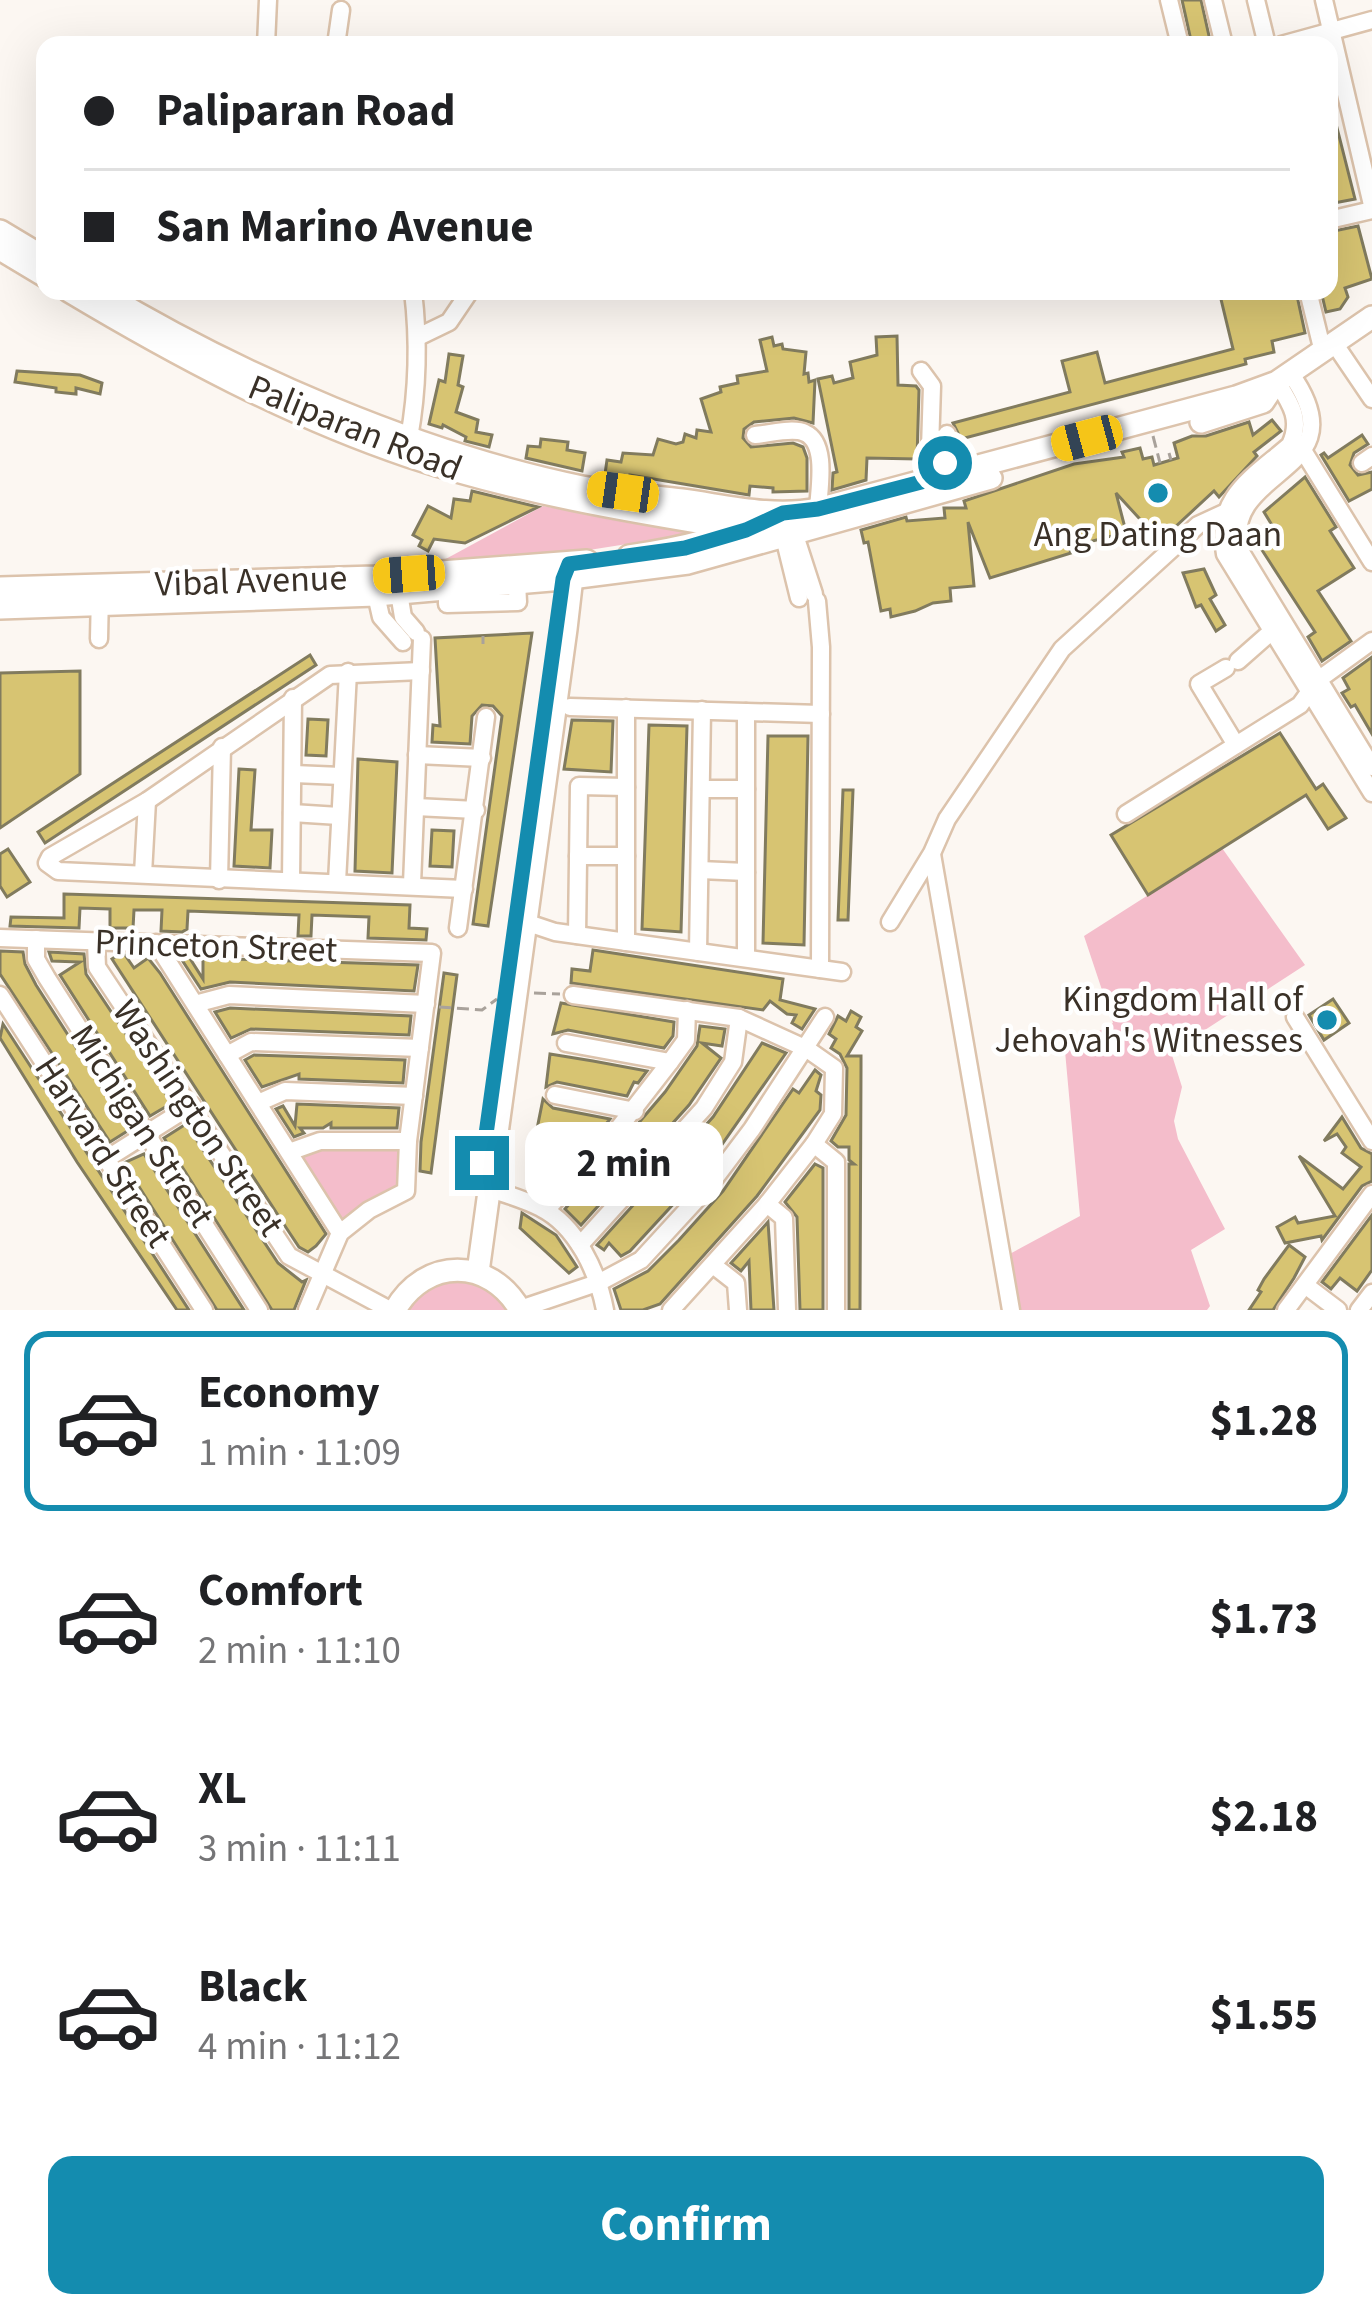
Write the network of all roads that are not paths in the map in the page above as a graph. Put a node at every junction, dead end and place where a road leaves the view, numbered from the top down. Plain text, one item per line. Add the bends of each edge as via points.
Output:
1 (268, 0) edge
2 (1169, 0) edge
3 (1213, 0) edge
4 (1256, 0) edge
5 (1324, 0) edge
6 (340, 10) dead end
7 (1372, 20) edge
8 (1332, 32) junction
9 (266, 36) edge
10 (337, 36) edge
11 (1178, 36) edge
12 (1222, 36) edge
13 (1265, 36) edge
14 (1316, 36) edge
15 (1333, 36) edge
16 (1338, 58) edge
17 (1372, 207) edge
18 (1338, 217) edge
19 (0, 231) edge
20 (0, 249) edge
21 (36, 253) edge
22 (36, 271) edge
23 (84, 300) edge
24 (114, 300) edge
25 (414, 300) edge
26 (464, 300) edge
27 (1311, 300) edge
28 (1372, 317) edge
29 (418, 337) junction
30 (1329, 348) junction
31 (921, 371) dead end
32 (1284, 378) junction
33 (1372, 399) edge
34 (755, 435) dead end
35 (410, 438) junction
36 (1304, 452) junction
37 (944, 476) junction
38 (818, 509) junction
39 (783, 513) junction
40 (1232, 515) junction
41 (746, 530) junction
42 (790, 535) junction
43 (1372, 562) edge
44 (568, 573) junction
45 (0, 588) edge
46 (399, 589) junction
47 (100, 596) junction
48 (0, 608) edge
49 (1271, 632) junction
50 (100, 639) dead end
51 (1372, 640) edge
52 (421, 671) junction
53 (348, 672) junction
54 (1312, 685) junction
55 (293, 698) junction
56 (570, 706) dead end
57 (626, 708) junction
58 (702, 710) junction
59 (746, 712) junction
60 (821, 714) junction
61 (486, 717) dead end
62 (1236, 745) junction
63 (221, 747) junction
64 (417, 754) junction
65 (482, 758) junction
66 (1372, 767) edge
67 (294, 774) junction
68 (341, 776) junction
69 (626, 787) junction
70 (701, 789) junction
71 (746, 789) junction
72 (1372, 793) edge
73 (146, 801) junction
74 (416, 807) junction
75 (476, 810) junction
76 (292, 813) junction
77 (1126, 814) dead end
78 (340, 816) junction
79 (932, 854) junction
80 (578, 856) junction
81 (626, 856) junction
82 (700, 870) junction
83 (746, 872) junction
84 (143, 874) junction
85 (219, 880) junction
86 (291, 881) junction
87 (337, 882) junction
88 (412, 884) junction
89 (464, 889) junction
90 (890, 922) dead end
91 (534, 925) dead end
92 (458, 928) dead end
93 (577, 935) junction
94 (0, 938) edge
95 (35, 939) junction
96 (96, 942) junction
97 (626, 942) junction
98 (156, 943) junction
99 (698, 952) junction
100 (746, 958) junction
101 (820, 969) junction
102 (842, 971) dead end
103 (510, 993) junction
104 (0, 995) edge
105 (573, 995) road end
106 (195, 1004) junction
107 (425, 1004) junction
108 (687, 1010) junction
109 (825, 1017) dead end
110 (1294, 1017) dead end
111 (739, 1018) junction
112 (566, 1043) dead end
113 (420, 1048) junction
114 (806, 1049) junction
115 (227, 1055) junction
116 (670, 1062) junction
117 (555, 1095) dead end
118 (414, 1096) junction
119 (258, 1103) junction
120 (192, 1105) junction
121 (635, 1111) junction
122 (147, 1134) junction
123 (408, 1141) junction
124 (1372, 1141) edge
125 (814, 1144) junction
126 (549, 1147) dead end
127 (289, 1152) junction
128 (597, 1156) junction
129 (108, 1158) junction
130 (487, 1188) junction
131 (1372, 1194) edge
132 (767, 1204) junction
133 (545, 1210) junction
134 (340, 1233) junction
135 (580, 1245) junction
136 (713, 1264) junction
137 (470, 1270) junction
138 (322, 1275) junction
139 (600, 1282) junction
140 (1305, 1285) junction
141 (1372, 1293) edge
142 (205, 1310) edge
143 (259, 1310) edge
144 (307, 1310) edge
145 (392, 1310) edge
146 (520, 1310) edge
147 (604, 1310) edge
148 (670, 1310) edge
149 (738, 1310) edge
150 (787, 1310) edge
151 (836, 1310) edge
152 (1011, 1310) edge
153 (1286, 1310) edge
154 (1338, 1310) edge
155 (1359, 1310) edge

1 - 9 street
2 - 11 street
3 - 12 street
4 - 13 street
5 - 8 street
6 - 10 street
7 - 8 street
8 - 14 street
8 - 15 street
16 - 17 street
17 - 18 street
19 - 21 main road
20 - 22 main road
23 - 41 main road, Paliparan Road via 158,344 404,454 581,503
24 - 35 main road, Paliparan Road via 165,331
25 - 29 street
26 - 29 street via 449,322
27 - 30 street
28 - 30 main road, Paliparan Road
29 - 35 street
30 - 32 main road, Paliparan Road
30 - 33 street
31 - 37 street via 932,386
32 - 36 street via 1312,412
32 - 37 main road, Paliparan Road
32 - 40 street via 1294,436 1238,491
32 - 42 main road, Paliparan Road via 1263,402 1240,411
34 - 38 street via 810,435 820,466
35 - 39 main road, Paliparan Road via 583,487
36 - 40 street
36 - 43 street
37 - 38 main road, Paliparan Road
38 - 39 main road, Paliparan Road
39 - 41 main road, Vibal Avenue
39 - 42 street
40 - 49 street via 1225,554
40 - 54 street via 1239,549
40 - 79 street via 1198,525 1062,649 947,819
41 - 42 main road, Paliparan Road
41 - 44 main road, Vibal Avenue
42 - 44 main road, Vibal Avenue via 688,563
42 - 60 street via 821,647
44 - 46 main road, Vibal Avenue
44 - 46 main road, Vibal Avenue
44 - 103 main road
45 - 47 main road, Vibal Avenue
46 - 47 main road, Vibal Avenue
46 - 47 main road, Vibal Avenue
46 - 52 street via 381,617 412,641
47 - 48 main road, Vibal Avenue
47 - 50 street
49 - 54 street
49 - 62 street via 1199,684
51 - 54 street
52 - 53 street
52 - 64 street
53 - 55 street
53 - 68 street
54 - 62 street via 1300,705
54 - 66 street
54 - 72 street
55 - 63 street
55 - 67 street
56 - 57 street
57 - 58 street
57 - 69 street
58 - 59 street
58 - 70 street
59 - 60 street
59 - 71 street
60 - 101 street
61 - 65 street
62 - 77 street
63 - 73 street
63 - 85 street
64 - 65 street
64 - 74 street
65 - 75 street
67 - 68 street
67 - 76 street
68 - 78 street
69 - 80 street via 578,786
69 - 81 street
70 - 71 street
70 - 82 street
71 - 83 street
73 - 84 street
73 - 84 street via 46,863 58,871
74 - 75 street
74 - 88 street
75 - 89 street
76 - 78 street
76 - 86 street
78 - 87 street
79 - 90 street
79 - 152 street
80 - 81 street
80 - 93 street
81 - 97 street
82 - 83 street
82 - 99 street
83 - 100 street
84 - 85 street
85 - 86 street
86 - 87 street
87 - 88 street
88 - 89 street
89 - 92 street
91 - 93 street
93 - 97 street
94 - 95 street, Princeton Street
95 - 96 street, Princeton Street
95 - 122 street, Michigan Street via 36,959
96 - 98 street, Princeton Street
96 - 120 street, Washington Street via 97,967
97 - 99 street
98 - 106 street
98 - 107 street, Princeton Street via 432,953
99 - 100 street
100 - 101 street
101 - 102 street
103 - 130 main road
103 - 137 main road
104 - 129 street, Harvard Street
105 - 108 street
106 - 107 street via 229,995
106 - 115 street
107 - 113 street
108 - 111 street
108 - 116 street via 686,1040
109 - 114 street
110 - 124 street
111 - 114 street
111 - 135 street via 734,1062 704,1108
112 - 116 street
113 - 115 street via 251,1042
113 - 118 street
114 - 125 street via 834,1067 833,1114
114 - 139 street via 709,1186 640,1259
115 - 119 street
116 - 121 street
117 - 121 street
118 - 119 street via 285,1091
118 - 123 street
119 - 127 street
120 - 122 street
120 - 138 street, Washington Street via 289,1256
121 - 128 street
122 - 129 street
122 - 143 street, Michigan Street
123 - 127 street via 320,1141
123 - 134 street via 406,1191
125 - 132 street
125 - 151 street via 836,1162
126 - 128 street
127 - 134 street
128 - 133 street
129 - 142 street, Harvard Street
130 - 133 street
130 - 137 main road
131 - 140 street
132 - 136 street
132 - 150 street via 784,1218
133 - 135 street
134 - 138 street
135 - 139 street
136 - 148 street
136 - 149 street via 736,1283
137 - 145 main road via 434,1273
137 - 146 main road via 499,1282
138 - 144 street
138 - 145 street, Washington Street
139 - 146 street
139 - 147 street
140 - 153 street
140 - 154 street
141 - 155 street

